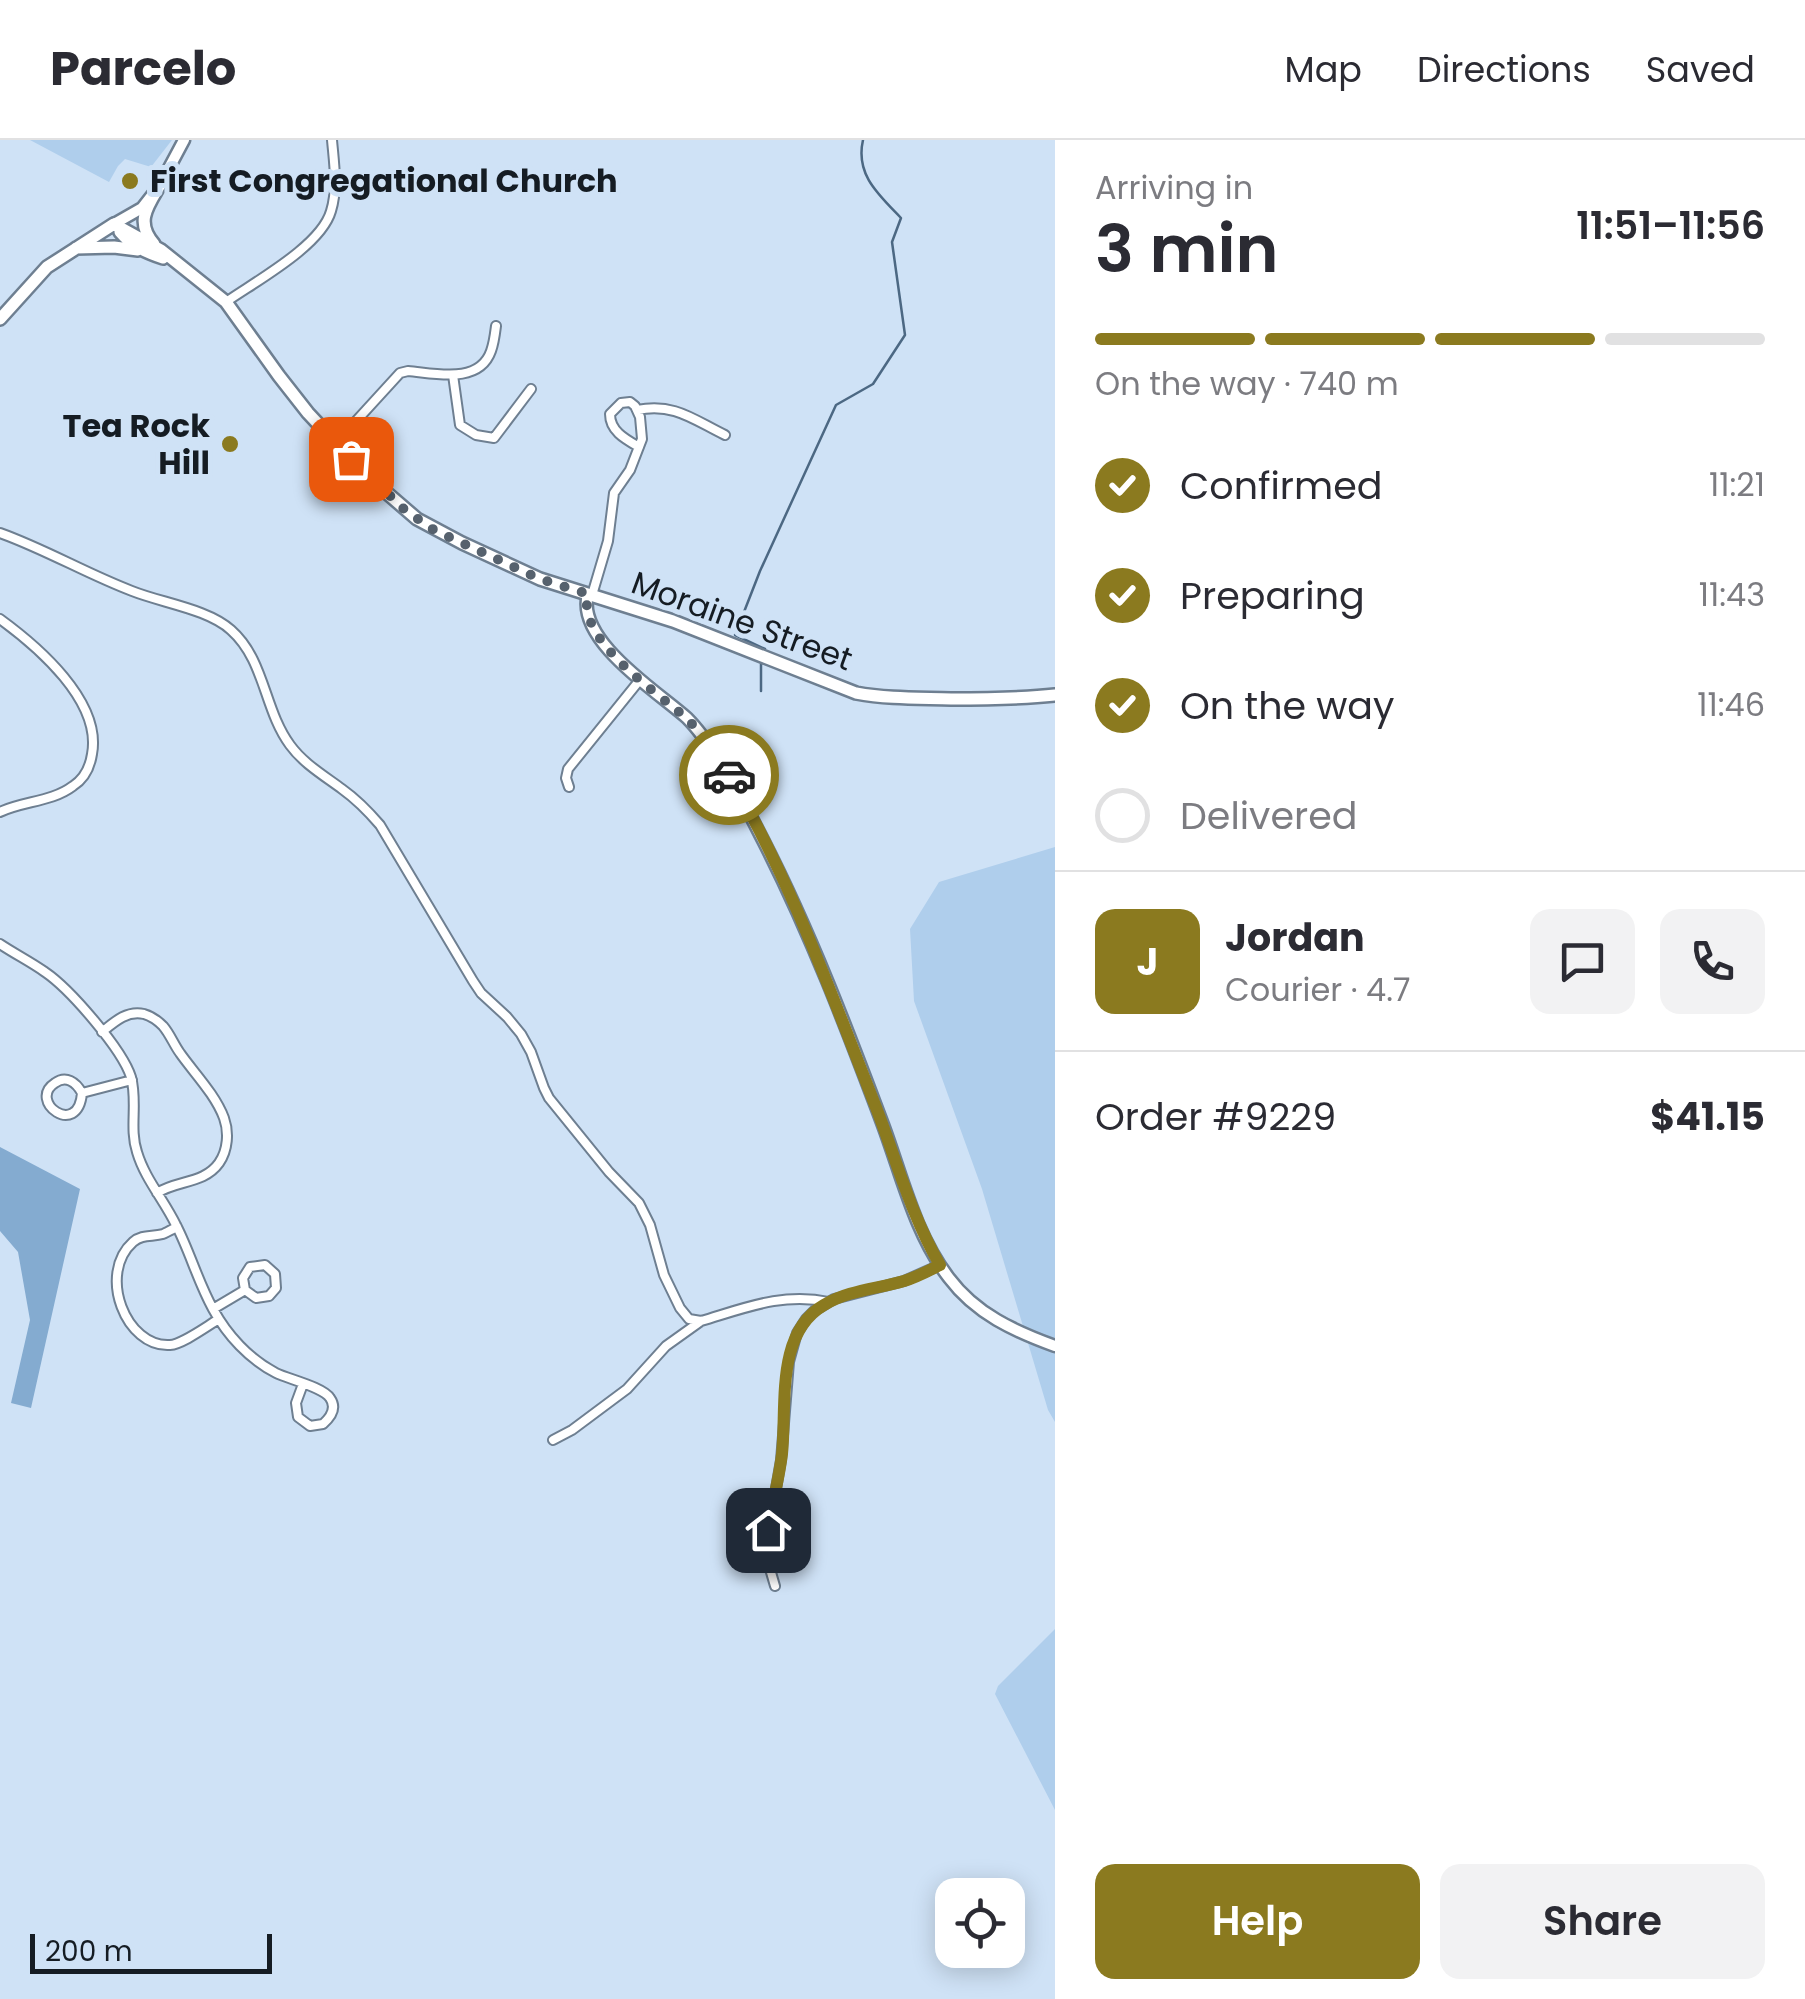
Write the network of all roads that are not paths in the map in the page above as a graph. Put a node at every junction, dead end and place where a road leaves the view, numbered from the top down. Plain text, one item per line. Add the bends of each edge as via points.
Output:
1 (184, 140) edge
2 (332, 140) edge
3 (160, 185) junction
4 (114, 224) junction
5 (74, 248) junction
6 (161, 250) junction
7 (142, 251) junction
8 (178, 264) junction
9 (226, 302) junction
10 (0, 320) edge
11 (496, 326) dead end
12 (453, 376) junction
13 (532, 390) dead end
14 (637, 410) junction
15 (725, 435) dead end
16 (336, 443) junction
17 (639, 447) junction
18 (0, 533) edge
19 (590, 595) junction
20 (0, 618) edge
21 (639, 681) junction
22 (1055, 695) edge
23 (569, 787) dead end
24 (0, 812) edge
25 (0, 944) edge
26 (102, 1032) junction
27 (132, 1080) junction
28 (82, 1093) junction
29 (157, 1193) junction
30 (177, 1227) junction
31 (940, 1265) junction
32 (244, 1290) junction
33 (829, 1302) junction
34 (213, 1309) junction
35 (219, 1318) junction
36 (701, 1321) junction
37 (1055, 1346) edge
38 (303, 1384) junction
39 (553, 1440) dead end
40 (775, 1586) dead end

1 - 3 main road
2 - 9 street via 335,191 322,229
3 - 4 main road via 142,208
3 - 6 main road via 144,220 146,234
4 - 5 main road
4 - 6 main road, Moraine Street
4 - 7 main road, Moraine Street
5 - 7 main road
5 - 10 main road via 37,275
6 - 8 main road, Moraine Street
7 - 8 main road, Moraine Street
8 - 9 main road, Moraine Street
9 - 16 main road, Moraine Street
11 - 12 street via 490,354
12 - 13 street via 460,425 476,435 494,438
12 - 16 street via 400,372
14 - 15 street via 672,408
14 - 17 street
14 - 17 street via 621,403 610,421
16 - 19 main road, Moraine Street via 426,524 540,579
17 - 19 street via 614,493 608,541
18 - 36 street via 232,631 258,669 286,740 380,825 472,981 528,1044 549,1098 640,1203 680,1308
19 - 21 main road via 589,620
19 - 22 main road, Moraine Street via 881,698
20 - 24 street via 76,695 94,745 74,786
21 - 23 street via 568,769
21 - 31 main road via 698,731 744,803 811,940
25 - 26 street via 48,974
26 - 27 street
26 - 29 street via 132,1014 159,1022 225,1120 226,1146 217,1165 200,1179
27 - 28 street
27 - 29 street via 134,1141
28 - 28 street via 64,1079 48,1090 47,1099 63,1115 79,1107
29 - 30 street
30 - 34 street
30 - 35 street via 140,1237 124,1252 116,1273 119,1302 140,1333 168,1346
31 - 33 street
31 - 37 main road via 986,1314
32 - 32 street via 269,1296 276,1274 265,1265 250,1267
32 - 34 street
33 - 36 street via 772,1300
33 - 40 street via 806,1318 791,1352 766,1540
34 - 35 street
35 - 38 street via 260,1363
36 - 39 street via 666,1346 627,1389
38 - 38 street via 333,1403 323,1424 310,1426 298,1417

